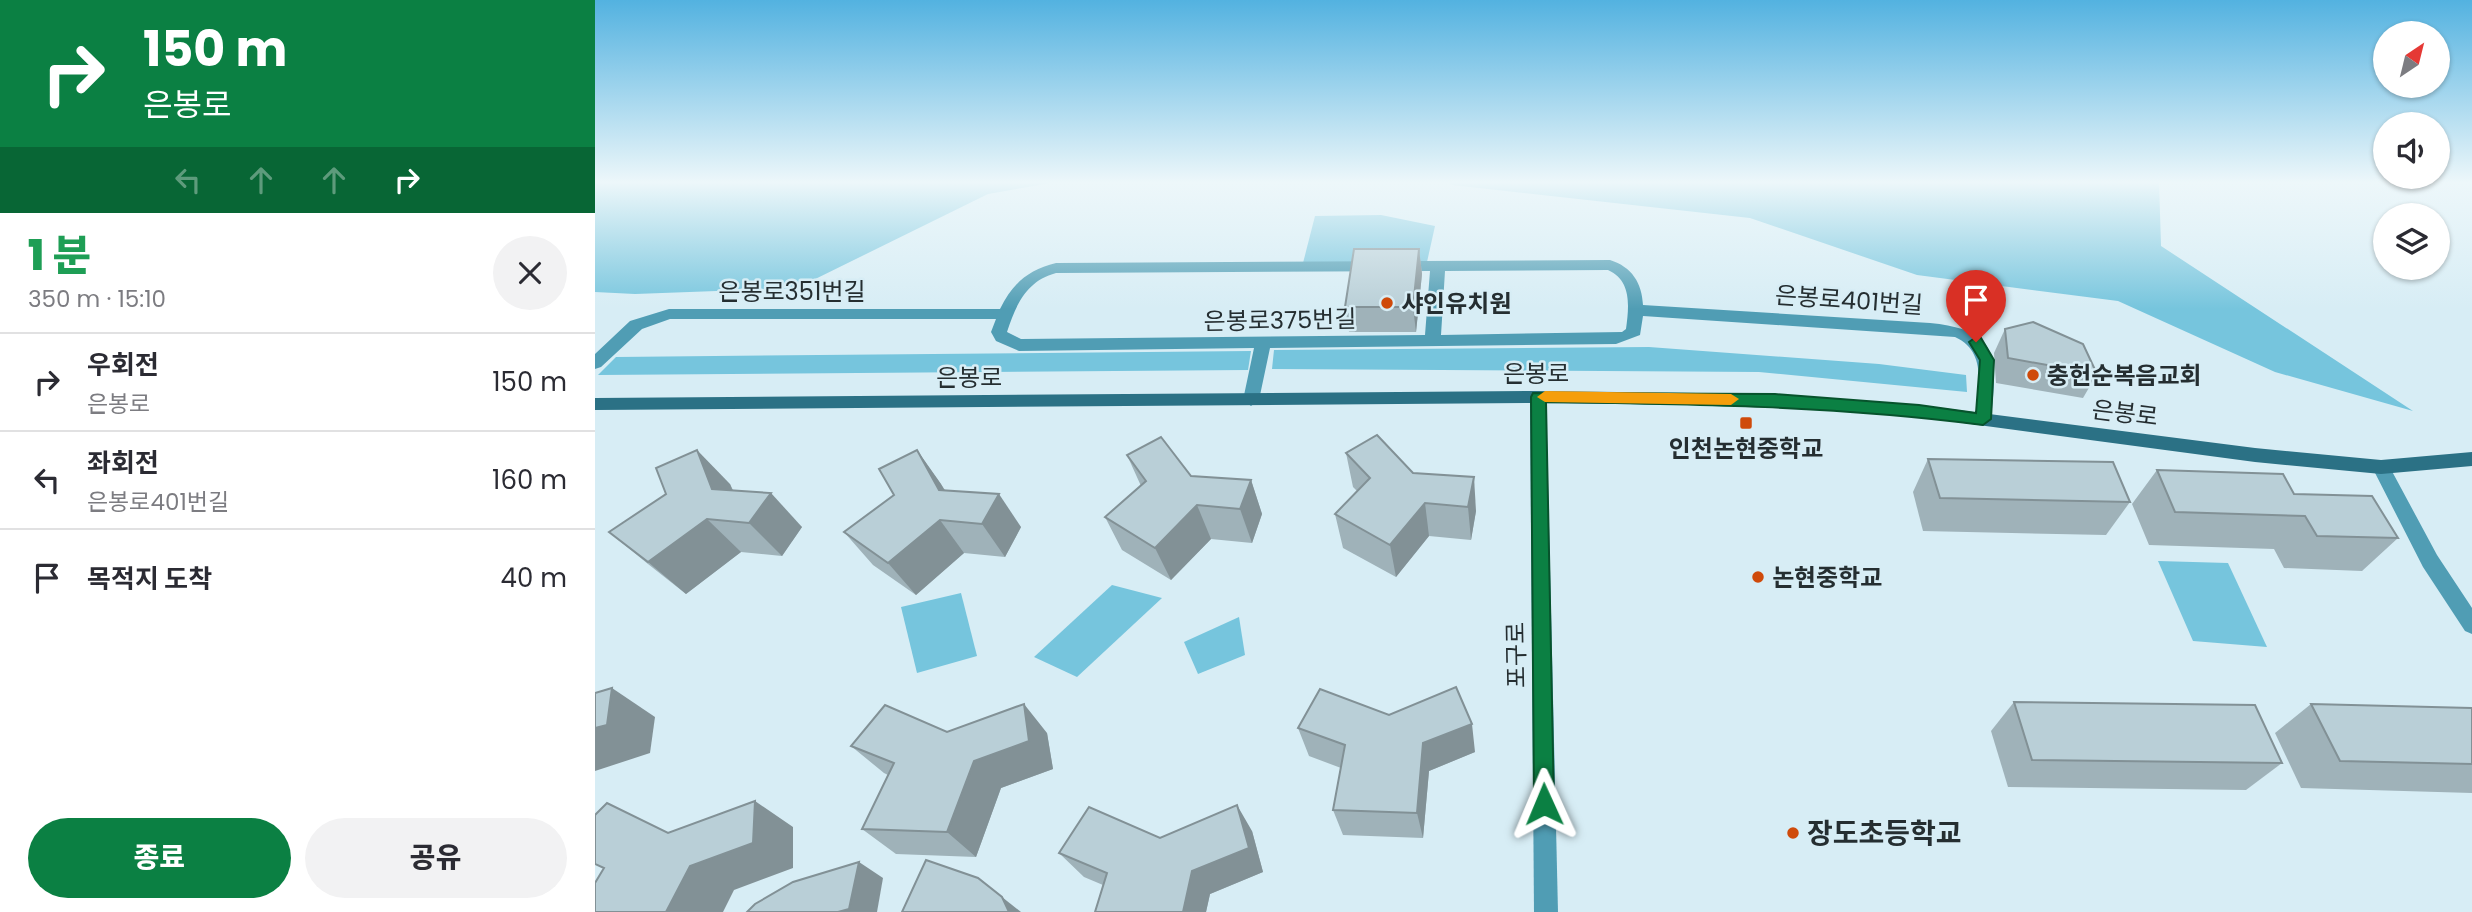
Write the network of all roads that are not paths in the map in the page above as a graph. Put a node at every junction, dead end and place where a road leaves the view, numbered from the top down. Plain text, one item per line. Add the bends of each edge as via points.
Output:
1 (1438, 266) junction
2 (1636, 310) junction
3 (1006, 314) junction
4 (1433, 341) junction
5 (1263, 343) junction
6 (595, 363) edge
7 (1538, 397) junction
8 (1251, 400) junction
9 (595, 404) edge
10 (1983, 419) junction
11 (2472, 459) edge
12 (2381, 467) junction
13 (2472, 625) edge
14 (1545, 912) edge

1 - 2 street via 1610,265 1628,273
1 - 3 street via 1056,268 1024,282
1 - 4 street
2 - 4 street, 은봉로375번길 via 1634,331 1616,339
2 - 10 street, 은봉로401번길 via 1963,333 1976,342 1987,360
3 - 5 street, 은봉로375번길 via 999,332 1019,345
3 - 6 street, 은봉로351번길 via 669,314 636,325
4 - 5 street, 은봉로375번길
5 - 8 street
7 - 8 main road, 은봉로
7 - 10 main road, 은봉로 via 1775,400
7 - 14 street, 포구로
8 - 9 main road, 은봉로
10 - 12 main road, 은봉로
11 - 12 main road, 은봉로
12 - 13 street via 2430,561

